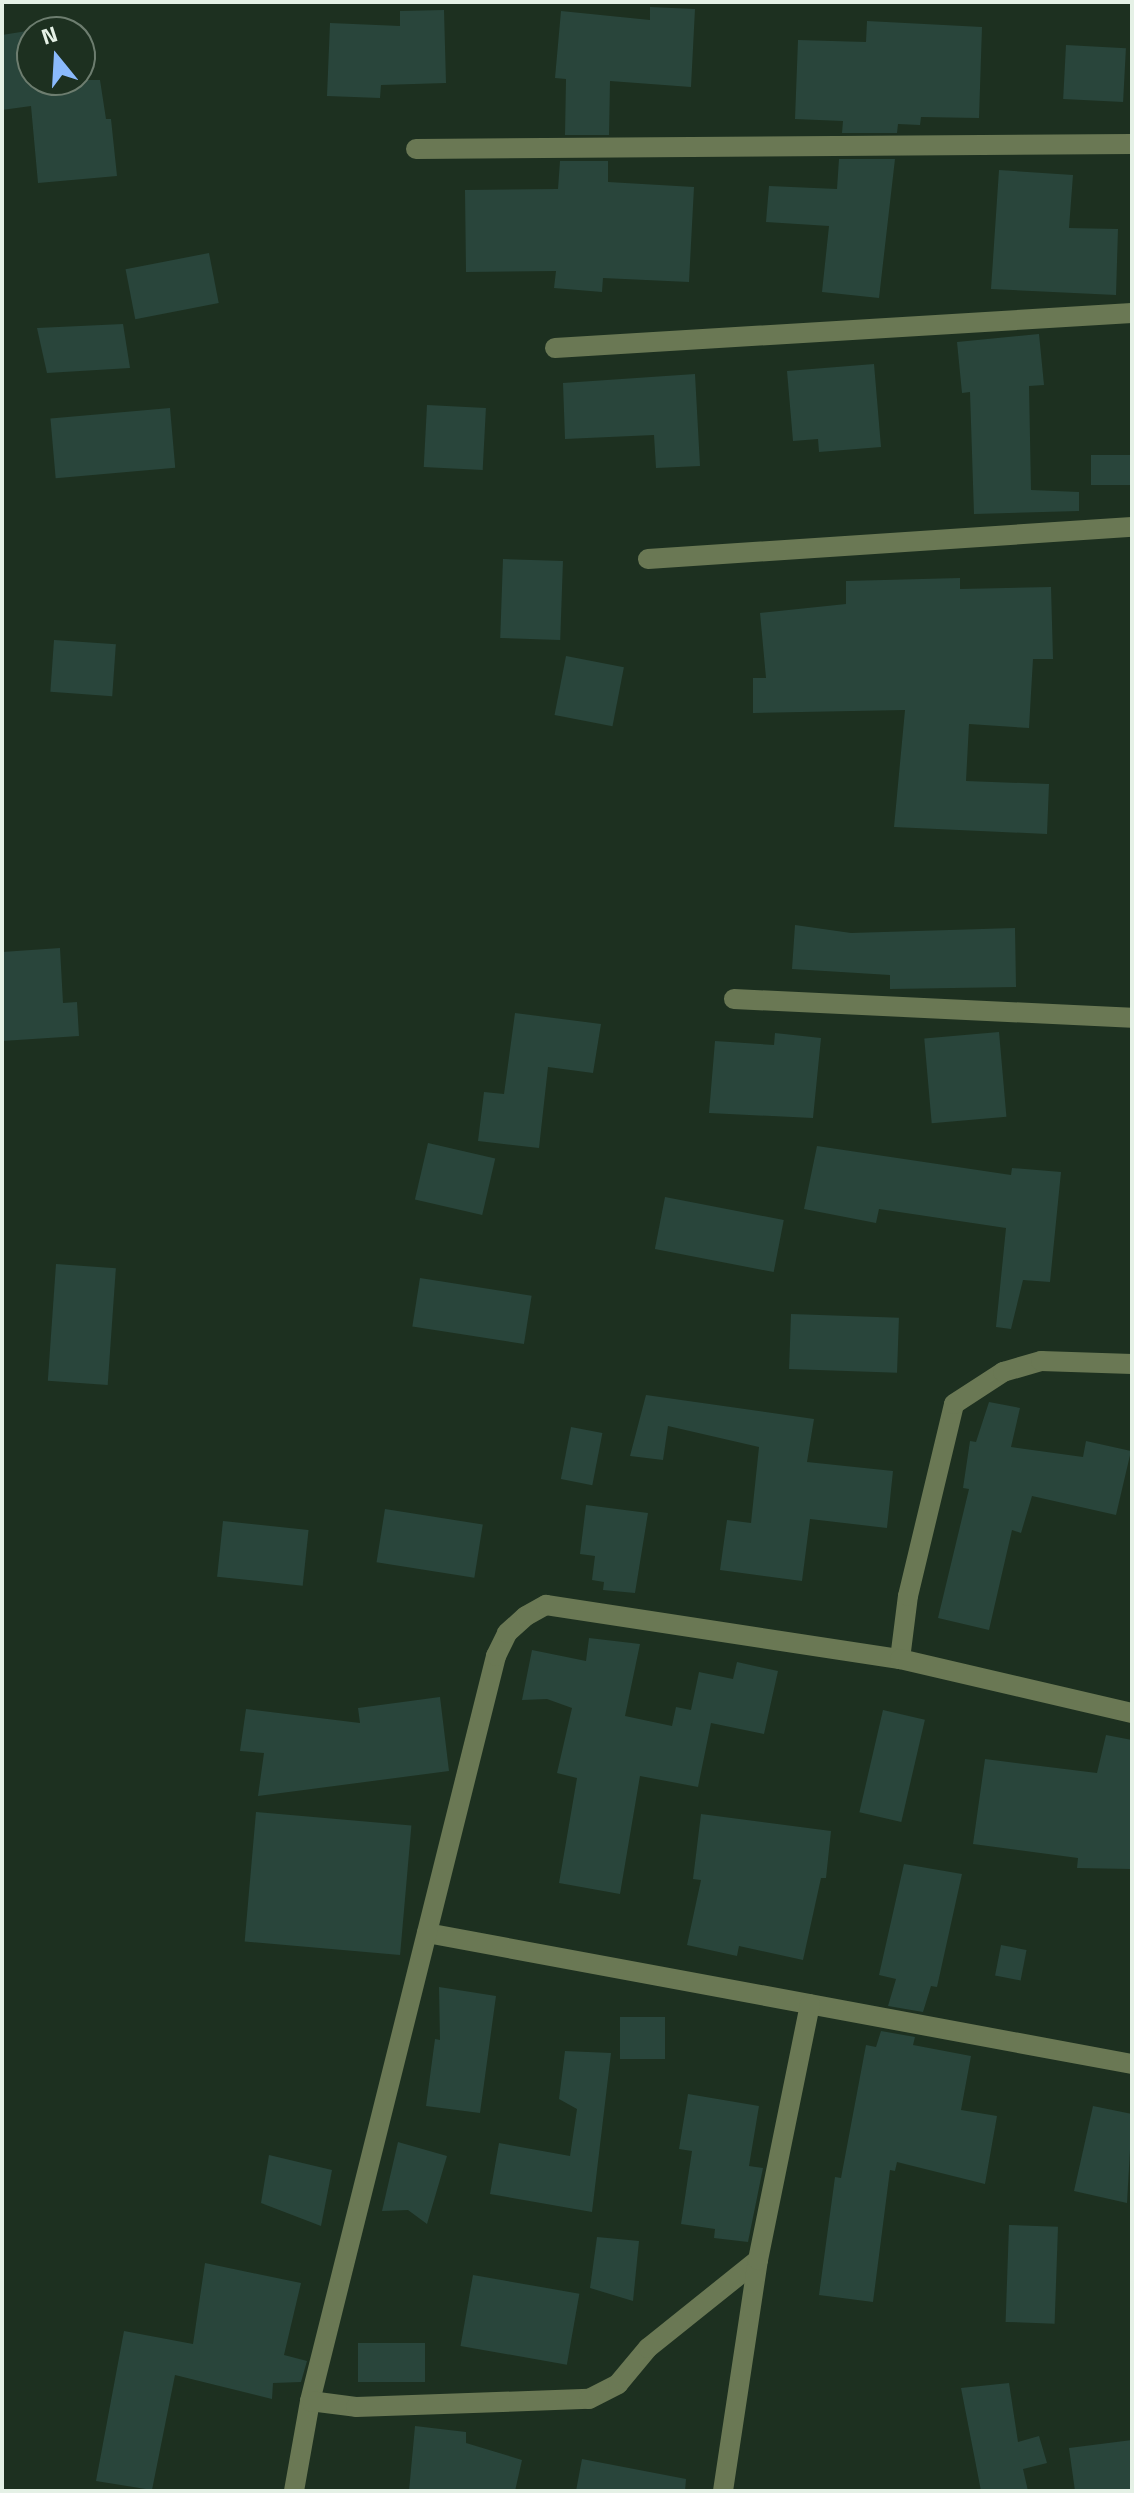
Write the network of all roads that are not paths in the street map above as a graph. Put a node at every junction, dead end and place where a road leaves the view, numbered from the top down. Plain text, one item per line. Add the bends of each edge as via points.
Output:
1 (1132, 144) edge
2 (416, 149) dead end
3 (1132, 313) edge
4 (555, 348) dead end
5 (1132, 527) edge
6 (648, 559) dead end
7 (734, 999) dead end
8 (1132, 1018) edge
9 (1132, 1364) edge
10 (900, 1659) junction
11 (1132, 1713) edge
12 (427, 1933) junction
13 (810, 2004) junction
14 (1132, 2064) edge
15 (758, 2260) junction
16 (310, 2401) junction
17 (294, 2491) edge
18 (723, 2491) edge

1 - 2 street
3 - 4 street
5 - 6 street
7 - 8 street
9 - 10 street via 1041,1361 1003,1372 954,1404 908,1596
10 - 11 street
10 - 12 street via 546,1605 526,1616 507,1633 496,1656
12 - 13 street
12 - 16 street
13 - 14 street
13 - 15 street
15 - 16 street via 648,2348 618,2384 589,2399 356,2407
15 - 18 street
16 - 17 street

